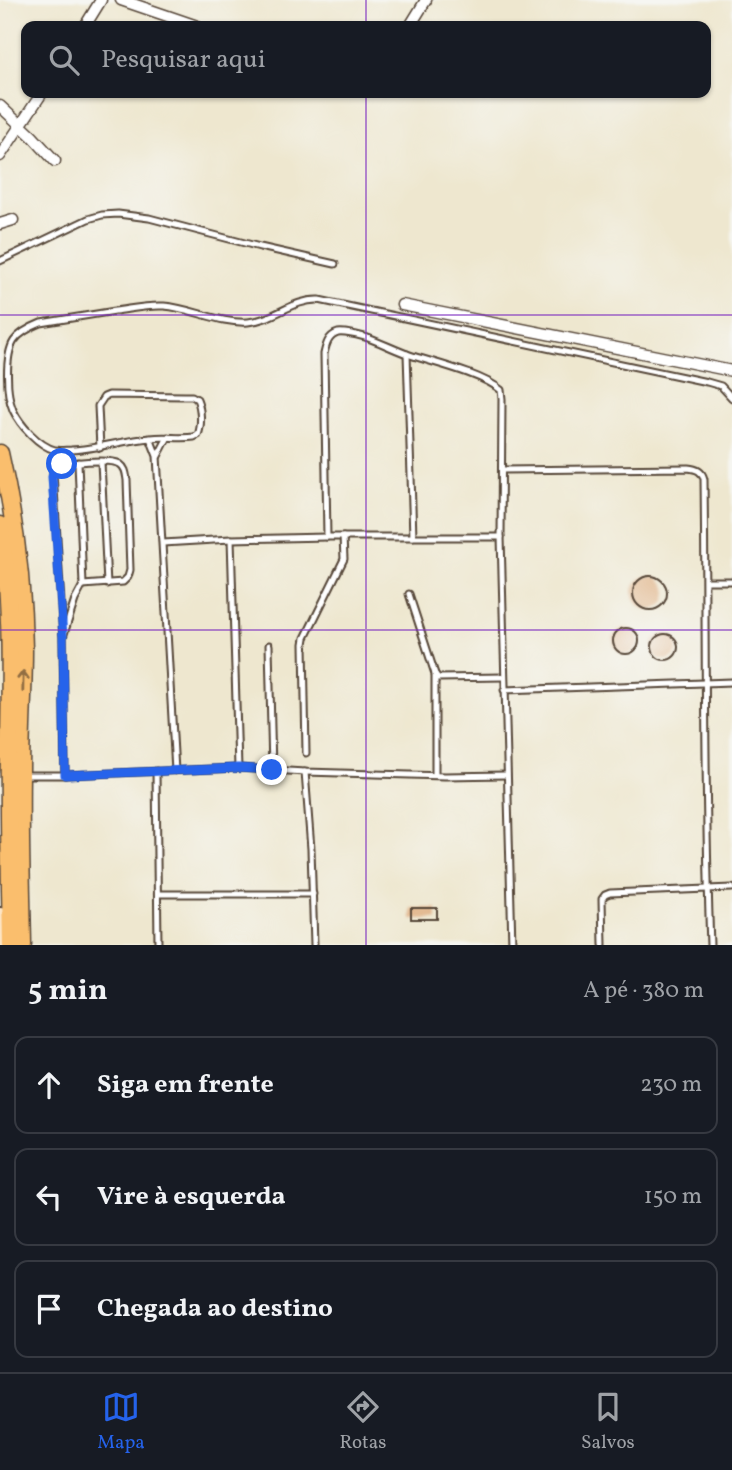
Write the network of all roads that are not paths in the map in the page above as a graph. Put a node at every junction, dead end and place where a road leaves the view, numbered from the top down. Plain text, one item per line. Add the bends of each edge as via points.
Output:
1 (101, 0) edge
2 (121, 0) edge
3 (426, 0) edge
4 (88, 21) edge
5 (182, 21) edge
6 (413, 21) edge
7 (39, 98) edge
8 (0, 106) edge
9 (20, 126) junction
10 (0, 156) edge
11 (55, 161) dead end
12 (13, 220) dead end
13 (0, 224) edge
14 (0, 261) edge
15 (335, 264) dead end
16 (402, 305) dead end
17 (407, 354) junction
18 (732, 371) edge
19 (732, 398) edge
20 (168, 437) junction
21 (150, 438) junction
22 (100, 448) junction
23 (0, 453) edge
24 (157, 456) junction
25 (101, 461) junction
26 (78, 462) junction
27 (502, 470) junction
28 (0, 525) edge
29 (327, 537) junction
30 (343, 537) junction
31 (413, 537) junction
32 (501, 537) junction
33 (230, 539) junction
34 (163, 543) junction
35 (706, 581) junction
36 (732, 581) edge
37 (107, 584) junction
38 (83, 585) junction
39 (409, 594) dead end
40 (63, 637) junction
41 (268, 645) dead end
42 (435, 674) junction
43 (503, 677) junction
44 (732, 682) edge
45 (705, 683) junction
46 (504, 690) junction
47 (306, 753) dead end
48 (238, 768) junction
49 (272, 770) junction
50 (156, 771) junction
51 (175, 771) junction
52 (305, 772) junction
53 (20, 775) junction
54 (65, 775) junction
55 (435, 775) junction
56 (506, 775) junction
57 (732, 888) edge
58 (708, 889) junction
59 (158, 894) junction
60 (313, 894) junction
61 (0, 915) edge
62 (4, 945) edge
63 (11, 945) edge
64 (23, 945) edge
65 (158, 945) edge
66 (314, 945) edge
67 (512, 945) edge
68 (603, 945) edge
69 (710, 945) edge

1 - 4 street
2 - 5 street
3 - 6 street
7 - 9 street
8 - 9 street
9 - 10 street
9 - 11 street
12 - 13 street
14 - 15 lane via 88,219 118,214
16 - 18 street
17 - 27 lane via 500,390
17 - 29 lane via 340,333 326,344
17 - 31 lane
19 - 22 lane via 717,384 319,300 245,322 161,306 41,323 27,330 14,341 8,357 13,410 43,445 56,450
20 - 21 lane
20 - 22 lane via 198,435 197,399 109,395 98,406
20 - 24 lane
21 - 22 lane
21 - 24 lane
53 -> 23 main road via 21,598
24 - 34 lane
25 - 26 lane
25 - 37 lane
25 - 37 lane via 120,464 127,480 130,569 123,582
26 - 38 lane
26 - 40 lane via 62,464 53,472
27 - 32 lane
27 - 35 lane via 698,470 704,479
28 - 63 main road via 10,638
29 - 30 lane
29 - 33 lane
30 - 31 lane
30 - 47 lane via 344,559 305,638
31 - 32 lane
32 - 43 lane
33 - 34 lane
33 - 48 lane
34 - 51 lane
35 - 36 lane
35 - 45 lane
37 - 38 lane
38 - 40 lane
39 - 42 lane
40 - 54 lane
41 - 49 lane
42 - 43 lane via 438,678
42 - 55 lane
43 - 46 lane
44 - 45 lane
45 - 46 lane
45 - 58 lane
46 - 56 lane
48 - 49 lane
48 - 51 lane
49 - 52 lane
50 - 51 lane
50 - 54 lane
50 - 59 lane
52 - 55 lane
52 - 60 lane
53 - 54 lane
53 - 64 main road
55 - 56 lane
56 - 67 lane
57 - 58 lane
58 - 68 lane via 605,895
58 - 69 lane
59 - 60 lane
59 - 65 lane
60 - 66 lane
61 - 62 main road

